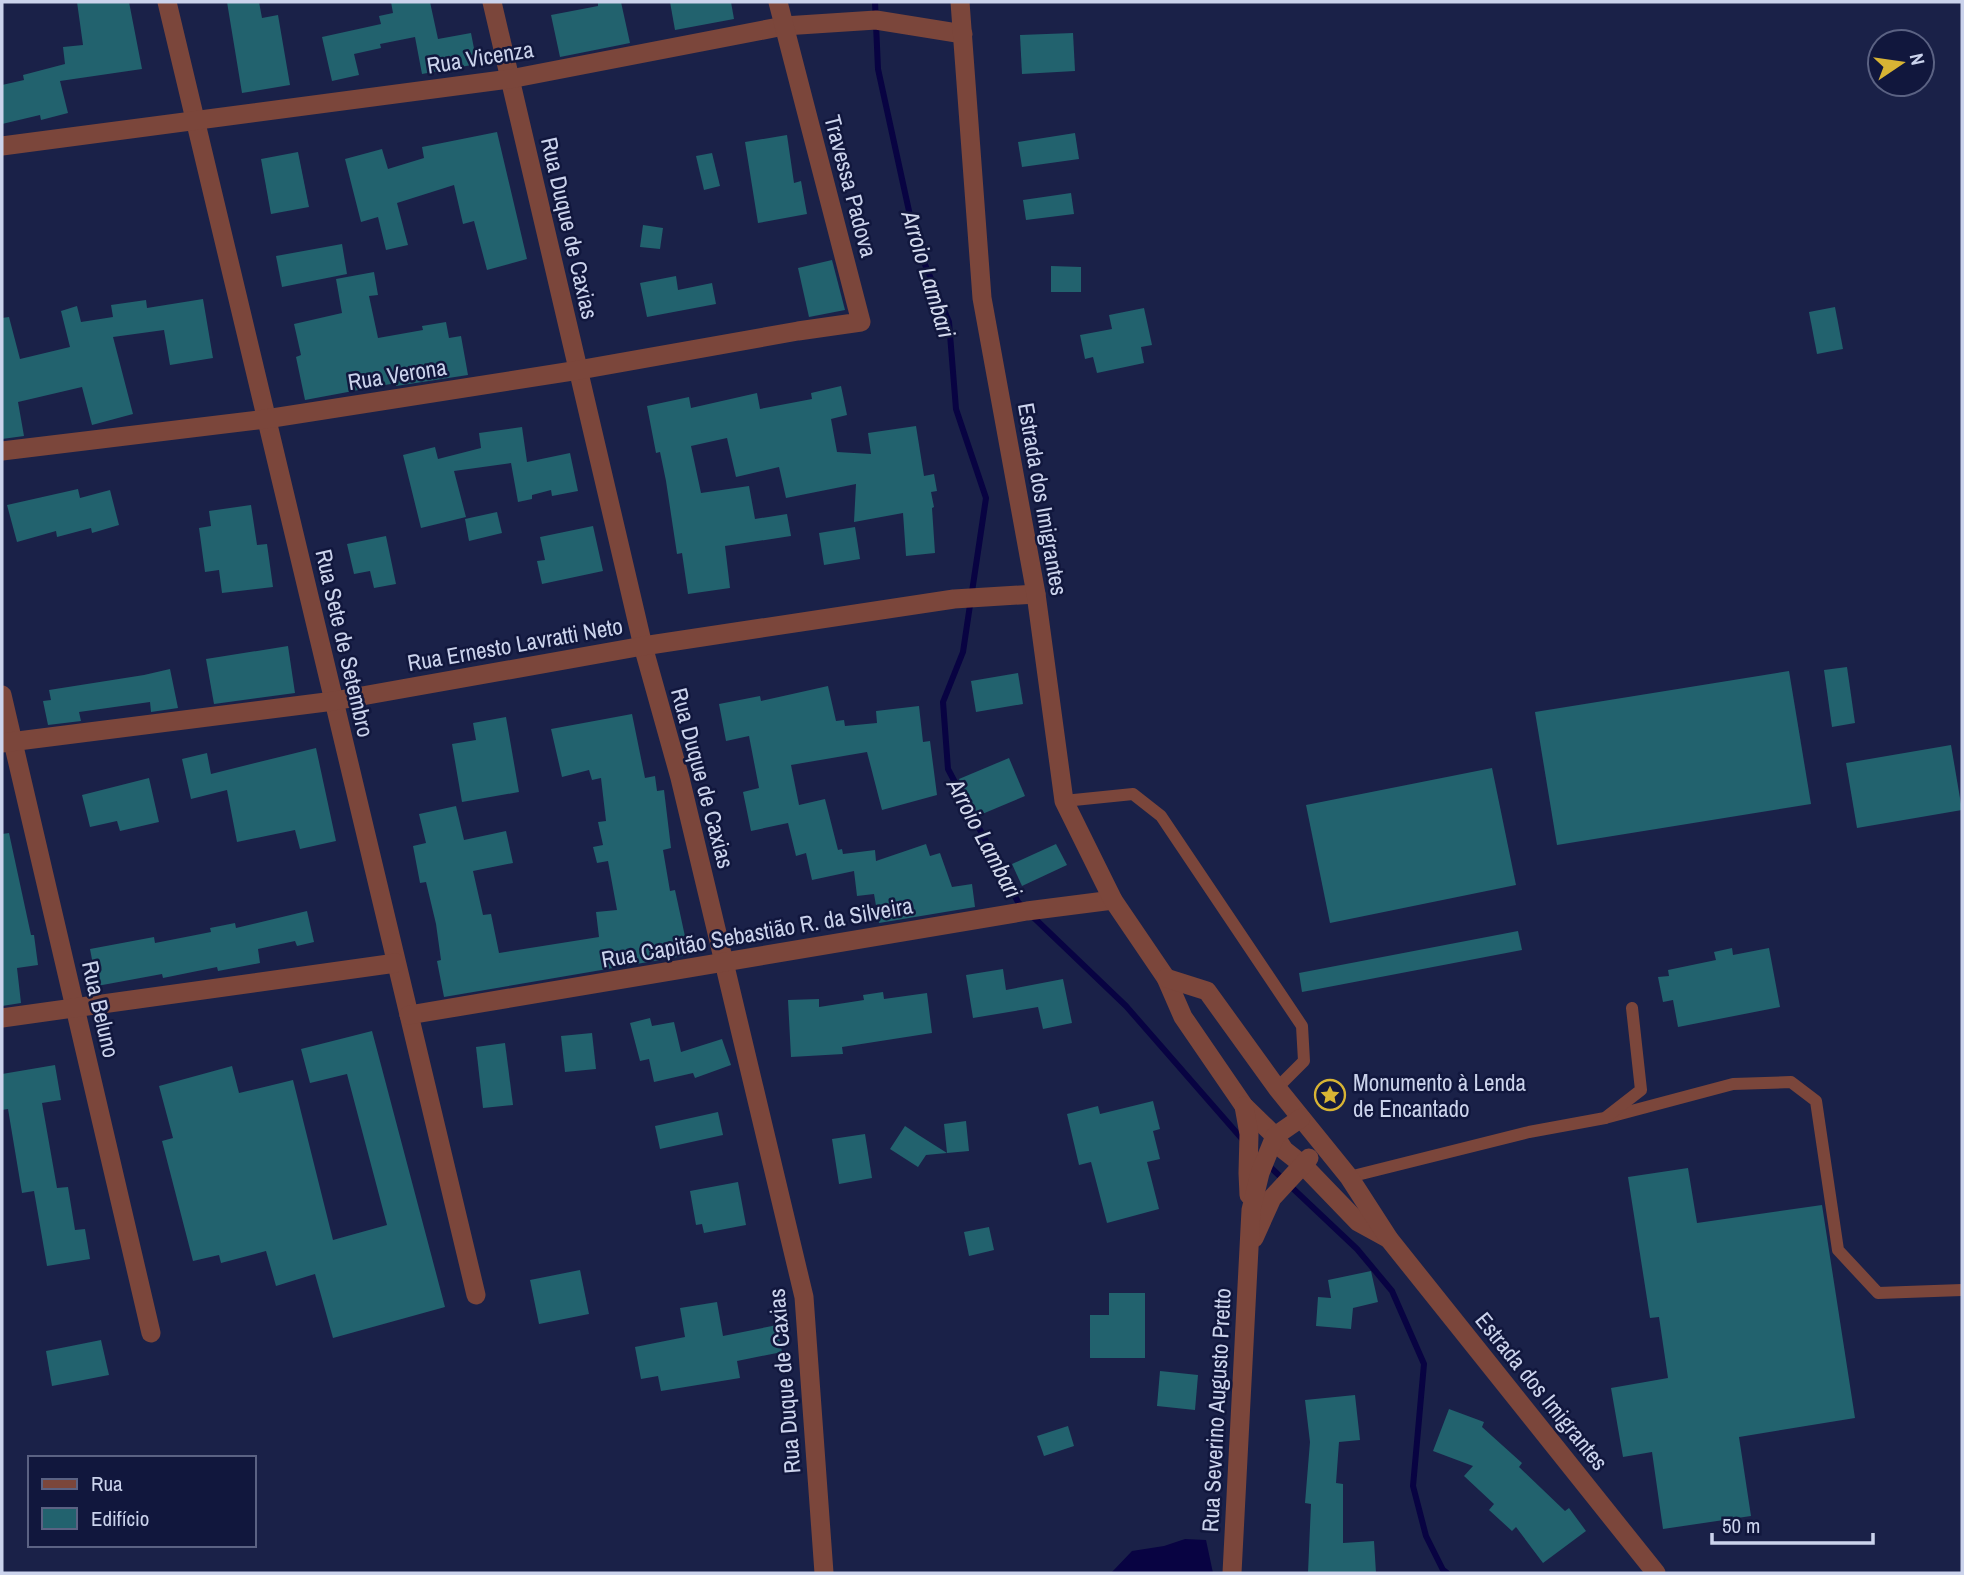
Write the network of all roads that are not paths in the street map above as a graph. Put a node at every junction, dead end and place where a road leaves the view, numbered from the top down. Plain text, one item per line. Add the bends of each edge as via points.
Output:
1 (167, 2) edge
2 (492, 2) edge
3 (778, 2) edge
4 (960, 2) edge
5 (784, 26) junction
6 (963, 34) junction
7 (510, 79) junction
8 (195, 121) junction
9 (2, 146) edge
10 (798, 331) joint
11 (579, 370) junction
12 (267, 419) junction
13 (2, 451) edge
14 (1036, 594) junction
15 (643, 646) junction
16 (2, 695) edge
17 (334, 701) junction
18 (7, 743) edge
19 (1064, 802) junction
20 (1113, 900) junction
21 (396, 963) junction
22 (724, 963) junction
23 (1166, 978) junction
24 (75, 1008) junction
25 (1632, 1008) dead end
26 (409, 1015) junction
27 (2, 1018) edge
28 (1277, 1088) junction
29 (1244, 1106) junction
30 (1301, 1118) junction
31 (1605, 1118) junction
32 (1274, 1141) junction
33 (1322, 1144) junction
34 (1299, 1168) junction
35 (1254, 1173) junction
36 (1349, 1177) junction
37 (1389, 1239) junction
38 (1249, 1248) junction
39 (1962, 1290) edge
40 (476, 1295) dead end
41 (151, 1334) dead end
42 (824, 1573) edge
43 (1232, 1573) edge
44 (1656, 1573) edge

1 - 8 street, Rua Sete de Setembro
2 - 7 street, Rua Duque de Caxias
3 - 5 street, Travessa Padova
4 - 6 street, Estrada dos Imigrantes
5 - 6 street, Rua Vicenza via 876,20
5 - 7 street, Rua Vicenza
5 - 10 street, Travessa Padova via 861,322
6 - 14 street, Estrada dos Imigrantes via 982,298
7 - 8 street, Rua Vicenza
7 - 11 street, Rua Duque de Caxias
8 - 9 street, Rua Vicenza
8 - 12 street, Rua Sete de Setembro
10 - 11 street, Rua Verona
11 - 12 street, Rua Verona
11 - 15 street, Rua Duque de Caxias
12 - 13 street, Rua Verona
12 - 17 street, Rua Sete de Setembro
14 - 15 street, Rua Ernesto Lavratti Neto via 954,599
14 - 19 street, Estrada dos Imigrantes
15 - 17 street, Rua Ernesto Lavratti Neto
15 - 22 street, Rua Duque de Caxias
16 - 18 street, Rua Beluno
17 - 18 street, Rua Ernesto Lavratti Neto
17 - 21 street, Rua Sete de Setembro
18 - 24 street, Rua Beluno
19 - 20 street, Estrada dos Imigrantes
19 - 28 lane via 1133,794 1161,816 1302,1026 1304,1061
20 - 22 street, Rua Capitão Sebastião R. da Silveira
20 - 23 street, Estrada dos Imigrantes
21 - 24 street
21 - 26 street, Rua Sete de Setembro
22 - 26 street, Rua Capitão Sebastião R. da Silveira
22 - 42 street, Rua Duque de Caxias via 804,1297
23 - 28 street, Estrada dos Imigrantes via 1207,991
23 - 29 street, Estrada dos Imigrantes via 1183,1017
24 - 27 street
24 - 41 street, Rua Beluno
25 - 31 lane via 1641,1090
26 - 40 street, Rua Sete de Setembro
28 - 30 street, Estrada dos Imigrantes
29 - 32 street, Estrada dos Imigrantes
29 - 35 street
30 - 32 street
30 - 33 street, Estrada dos Imigrantes
31 - 36 lane via 1528,1132
31 - 39 lane via 1733,1084 1791,1082 1816,1101 1838,1250 1878,1293
32 - 34 street, Estrada dos Imigrantes
32 - 35 street
33 - 34 street, Rua Severino Augusto Pretto
33 - 36 street, Estrada dos Imigrantes
34 - 37 street, Estrada dos Imigrantes via 1358,1222
34 - 38 street, Rua Severino Augusto Pretto via 1272,1198
35 - 38 street, Rua Severino Augusto Pretto
36 - 37 street, Estrada dos Imigrantes
37 - 44 street, Estrada dos Imigrantes
38 - 43 street, Rua Severino Augusto Pretto

